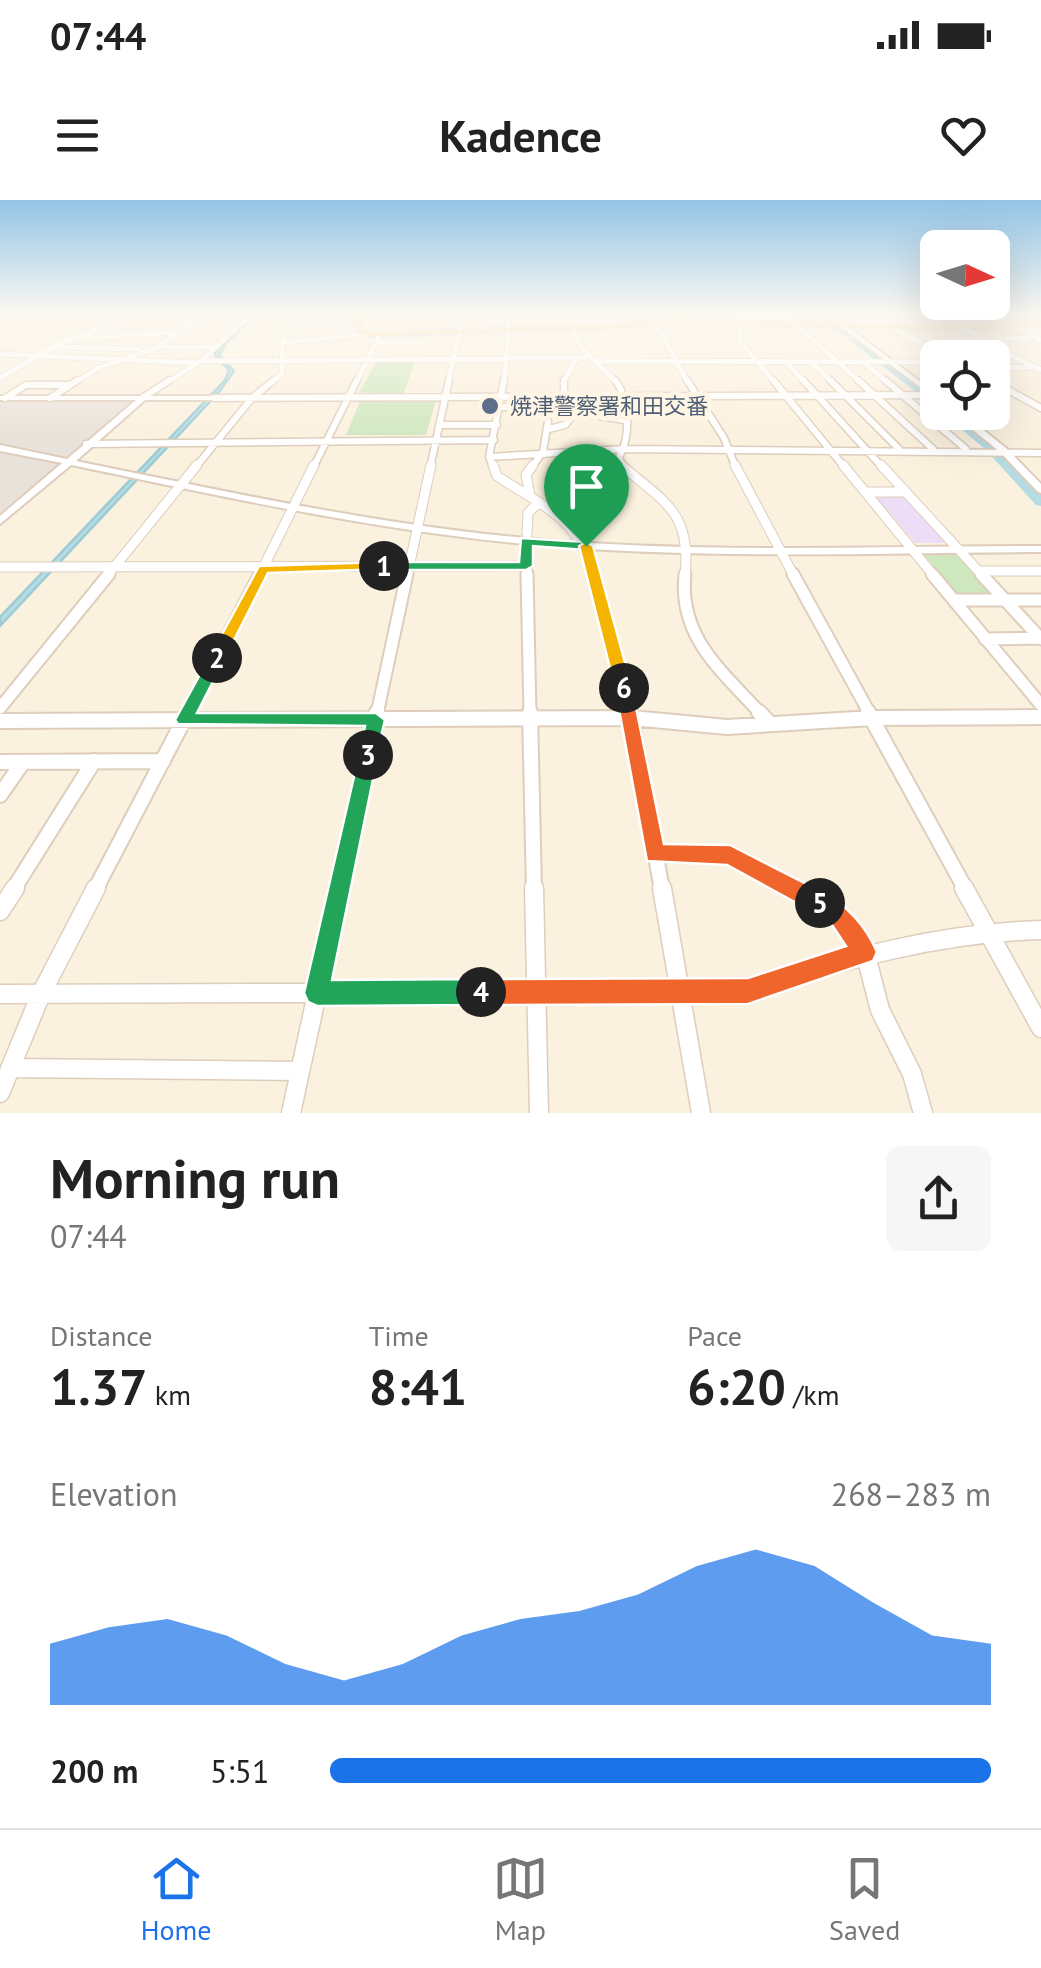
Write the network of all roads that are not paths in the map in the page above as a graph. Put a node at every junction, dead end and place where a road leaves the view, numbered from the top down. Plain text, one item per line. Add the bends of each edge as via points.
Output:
1 (32, 358) edge
2 (35, 358) junction
3 (125, 358) edge
4 (204, 358) edge
5 (454, 358) junction
6 (506, 358) junction
7 (674, 358) edge
8 (754, 358) edge
9 (833, 358) edge
10 (881, 358) edge
11 (283, 359) junction
12 (370, 359) junction
13 (585, 359) junction
14 (676, 361) junction
15 (757, 361) junction
16 (785, 361) junction
17 (811, 361) junction
18 (837, 361) junction
19 (862, 361) junction
20 (886, 361) junction
21 (112, 362) junction
22 (199, 362) junction
23 (920, 362) edge
24 (1010, 368) edge
25 (1038, 368) edge
26 (0, 375) edge
27 (70, 385) junction
28 (920, 385) edge
29 (1010, 391) edge
30 (785, 395) junction
31 (816, 395) junction
32 (845, 395) junction
33 (874, 395) junction
34 (902, 395) junction
35 (920, 395) edge
36 (1010, 395) edge
37 (1017, 395) junction
38 (623, 396) junction
39 (695, 396) junction
40 (502, 397) junction
41 (564, 397) junction
42 (3, 398) edge
43 (50, 398) junction
44 (142, 398) junction
45 (210, 398) joint
46 (252, 398) junction
47 (350, 398) junction
48 (446, 398) junction
49 (1041, 404) edge
50 (500, 407) junction
51 (574, 414) junction
52 (626, 420) junction
53 (497, 425) junction
54 (440, 426) junction
55 (978, 430) edge
56 (328, 440) junction
57 (438, 440) junction
58 (494, 440) junction
59 (86, 444) junction
60 (215, 444) junction
61 (0, 448) edge
62 (624, 449) junction
63 (729, 449) junction
64 (830, 449) junction
65 (866, 449) junction
66 (899, 449) junction
67 (933, 449) junction
68 (966, 449) junction
69 (1003, 450) junction
70 (543, 452) junction
71 (1041, 452) edge
72 (489, 457) junction
73 (66, 461) junction
74 (182, 482) junction
75 (1041, 490) edge
76 (866, 492) junction
77 (905, 492) junction
78 (534, 499) junction
79 (296, 505) junction
80 (6, 510) edge
81 (0, 521) edge
82 (418, 527) junction
83 (526, 538) junction
84 (586, 546) junction
85 (688, 549) junction
86 (780, 549) junction
87 (912, 549) junction
88 (958, 549) junction
89 (1041, 550) edge
90 (114, 566) junction
91 (410, 566) junction
92 (526, 566) junction
93 (0, 568) edge
94 (264, 568) junction
95 (978, 571) junction
96 (1041, 571) edge
97 (954, 600) junction
98 (1004, 600) junction
99 (1041, 600) edge
100 (1041, 638) edge
101 (985, 639) junction
102 (1041, 705) edge
103 (0, 708) edge
104 (1041, 717) edge
105 (530, 718) junction
106 (632, 718) junction
107 (872, 718) junction
108 (184, 720) junction
109 (376, 720) junction
110 (0, 721) edge
111 (770, 724) junction
112 (163, 761) junction
113 (0, 762) edge
114 (23, 762) junction
115 (94, 762) junction
116 (0, 795) edge
117 (655, 854) junction
118 (0, 912) edge
119 (987, 929) junction
120 (1041, 930) edge
121 (865, 952) junction
122 (679, 991) junction
123 (536, 992) junction
124 (317, 993) junction
125 (0, 994) edge
126 (41, 994) junction
127 (1041, 1028) edge
128 (11, 1068) junction
129 (300, 1072) junction
130 (0, 1094) edge
131 (291, 1113) edge
132 (539, 1113) edge
133 (702, 1113) edge
134 (924, 1113) edge

1 - 2 street
2 - 21 street
2 - 26 street
3 - 21 street
4 - 22 street
5 - 6 street
5 - 12 street
5 - 48 street
6 - 13 street
6 - 40 street
7 - 14 street
8 - 15 street
9 - 18 street
10 - 20 street
11 - 12 street
11 - 22 street
11 - 46 street via 282,374
12 - 47 street
13 - 14 street
13 - 38 street via 619,382
13 - 41 street via 562,384
14 - 15 street
14 - 39 street
15 - 16 street
15 - 30 street
16 - 17 street
16 - 31 street
17 - 18 street
17 - 32 street
18 - 19 street
18 - 33 street
19 - 20 street
19 - 34 street
20 - 23 street
20 - 28 street
21 - 22 street
21 - 27 street
22 - 44 street
24 - 25 street
27 - 42 street via 26,385
27 - 43 street
29 - 37 street
30 - 31 street
30 - 39 street
30 - 64 street
31 - 32 street
31 - 65 street
32 - 33 street
32 - 66 street
33 - 34 street
33 - 67 street
34 - 35 street
34 - 68 street
36 - 37 street
37 - 49 street
38 - 39 street
38 - 41 street
38 - 52 street
39 - 63 street
40 - 41 street
40 - 48 street
40 - 50 street
42 - 43 street
43 - 44 street
44 - 45 street
44 - 59 street
45 - 46 street
46 - 47 street
46 - 60 street
47 - 48 street
47 - 56 street
48 - 54 street
50 - 51 street
50 - 53 street
51 - 52 street
51 - 70 street via 565,426 548,425
52 - 62 street
53 - 54 street
53 - 58 street
54 - 57 street
55 - 69 street
56 - 57 street
56 - 60 street
56 - 79 street
57 - 58 street
57 - 82 street
58 - 72 street
59 - 60 street
59 - 73 street
60 - 74 street
61 - 73 street
62 - 63 street
62 - 70 street
62 - 85 street via 621,466 678,512
63 - 64 street
63 - 86 street
64 - 65 street
64 - 76 street
65 - 66 street
65 - 77 street
66 - 67 street
67 - 68 street
68 - 69 street
69 - 71 street
69 - 75 street
70 - 72 street
70 - 78 street via 526,475
72 - 78 street via 497,476
73 - 74 street
73 - 80 street
74 - 79 street
74 - 90 street
76 - 77 street
76 - 87 street
77 - 88 street
78 - 83 street
78 - 84 street via 570,524
79 - 82 street
79 - 94 street
80 - 81 street
82 - 83 street
82 - 91 street
83 - 84 street
83 - 92 street
84 - 85 street
84 - 106 street
85 - 86 street
85 - 111 street via 682,599 690,626
86 - 87 street
86 - 107 street
87 - 88 street
87 - 97 street
88 - 89 street
88 - 95 street
90 - 93 street
90 - 94 street
90 - 103 street
91 - 92 street
91 - 94 street
91 - 109 street
92 - 105 street
94 - 108 street
95 - 96 street
95 - 98 street
97 - 98 street
97 - 101 street
98 - 99 street
98 - 100 street
100 - 101 street
101 - 102 street
104 - 107 street
105 - 106 street
105 - 109 street
105 - 123 street
106 - 111 street
106 - 117 street
107 - 111 street
107 - 119 street
108 - 109 street
108 - 110 street
108 - 112 street
109 - 124 street
112 - 115 street
112 - 126 street
113 - 114 street
114 - 115 street
114 - 116 street
115 - 118 street
117 - 121 street via 730,855 832,909
117 - 122 street
119 - 120 street
119 - 121 street
119 - 127 street
121 - 122 street via 748,991
121 - 134 street via 880,1010
122 - 123 street
122 - 133 street
123 - 124 street
123 - 132 street
124 - 126 street
124 - 129 street
125 - 126 street
126 - 128 street
128 - 129 street
128 - 130 street
129 - 131 street

